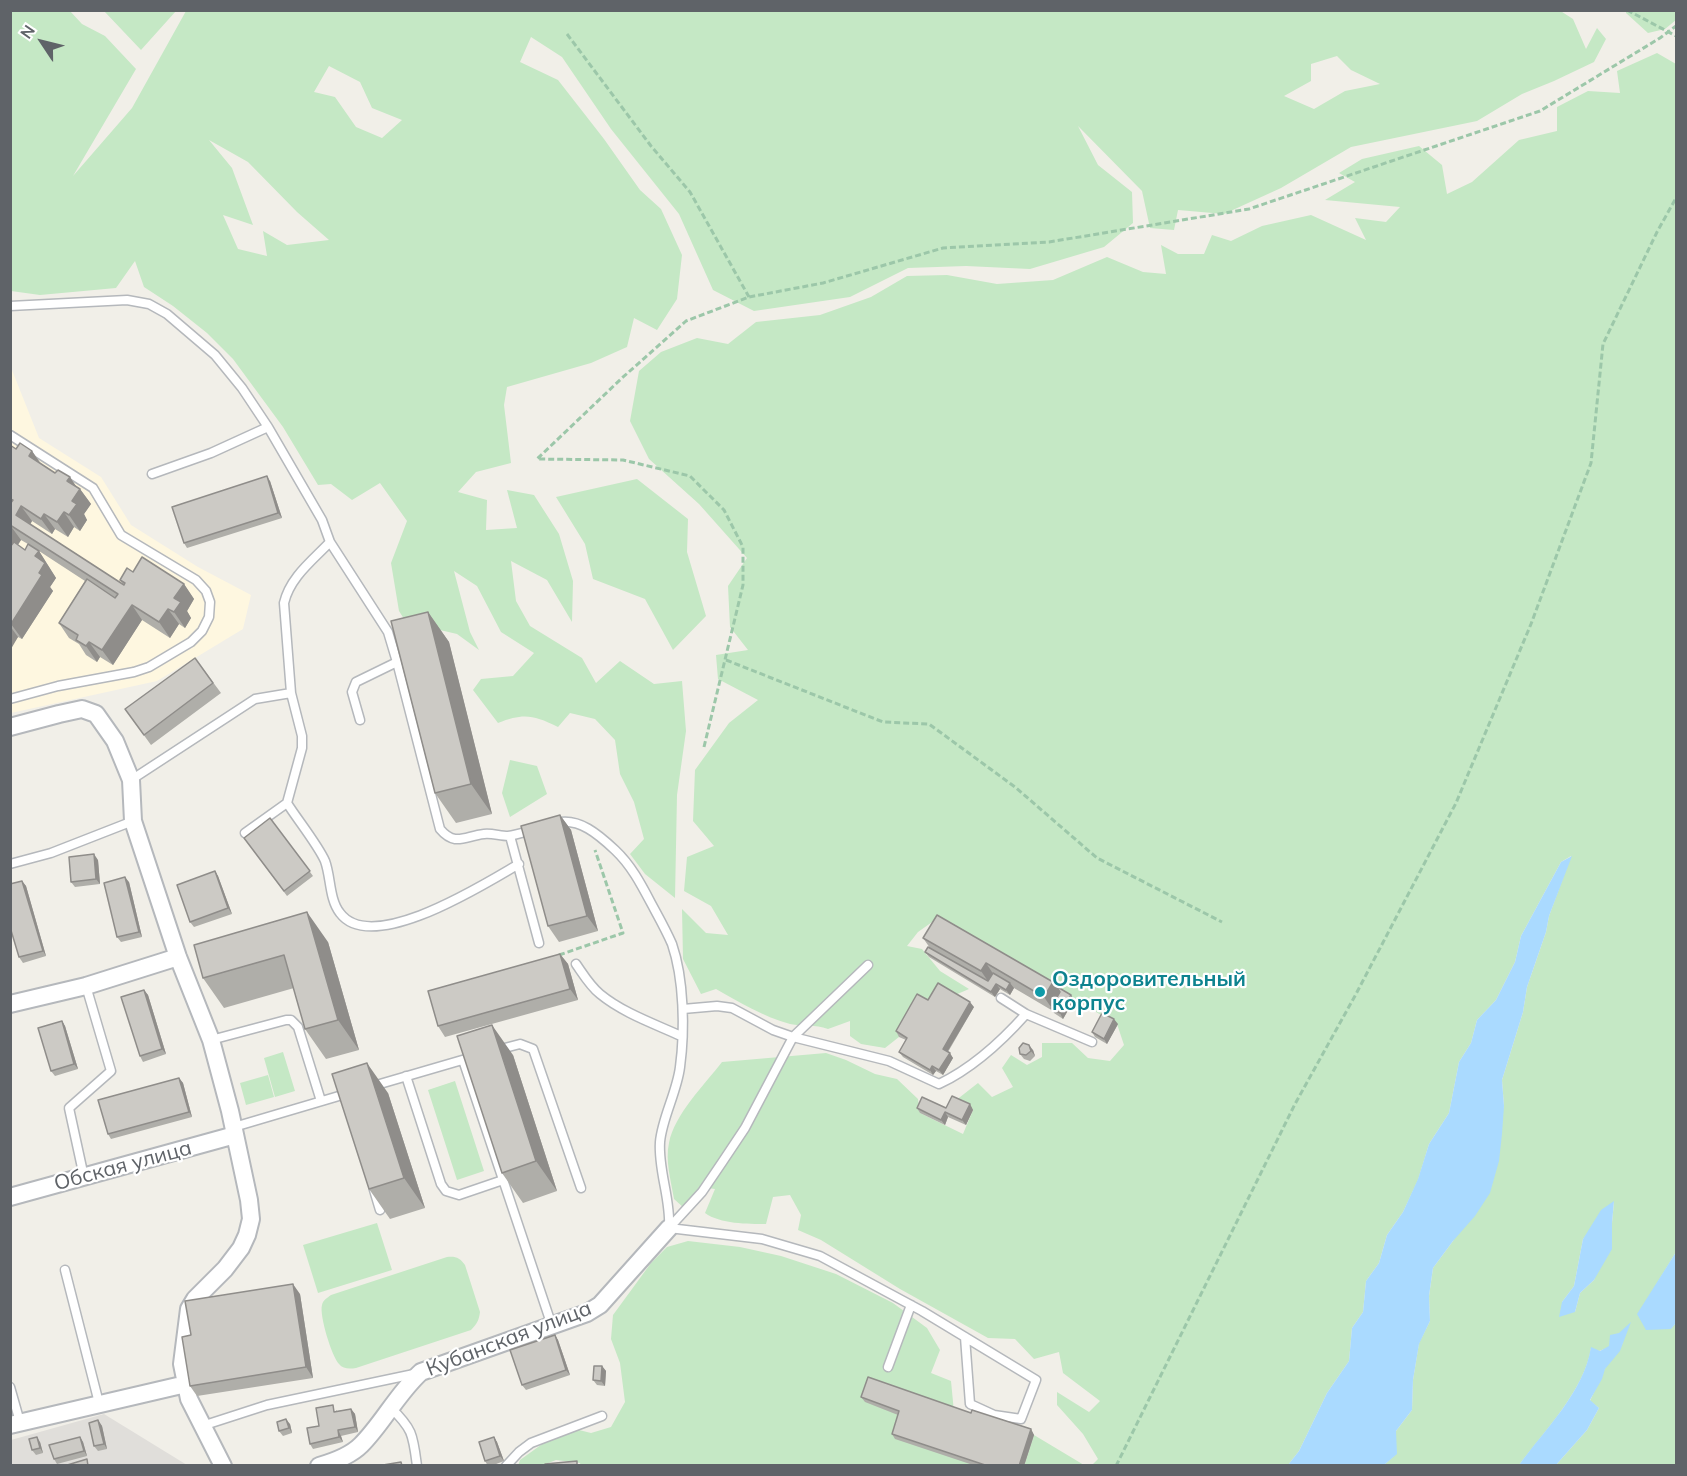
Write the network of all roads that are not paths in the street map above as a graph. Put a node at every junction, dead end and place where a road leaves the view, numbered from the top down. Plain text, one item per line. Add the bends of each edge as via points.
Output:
1 (10, 306) edge
2 (268, 427) junction
3 (10, 435) edge
4 (152, 474) dead end
5 (330, 542) junction
6 (397, 662) junction
7 (291, 693) junction
8 (10, 699) edge
9 (360, 720) dead end
10 (10, 727) edge
11 (131, 780) junction
12 (287, 803) junction
13 (133, 820) junction
14 (245, 833) dead end
15 (510, 836) junction
16 (10, 864) edge
17 (519, 864) junction
18 (539, 943) dead end
19 (178, 957) junction
20 (576, 964) dead end
21 (867, 965) dead end
22 (86, 986) junction
23 (1002, 998) dead end
24 (10, 1004) edge
25 (683, 1009) junction
26 (1026, 1014) junction
27 (681, 1036) junction
28 (793, 1037) junction
29 (211, 1040) junction
30 (1092, 1042) dead end
31 (464, 1060) junction
32 (406, 1077) junction
33 (364, 1089) edge
34 (353, 1092) edge
35 (342, 1095) junction
36 (321, 1101) junction
37 (346, 1106) edge
38 (234, 1131) junction
39 (84, 1177) junction
40 (370, 1179) edge
41 (503, 1180) junction
42 (581, 1188) dead end
43 (10, 1197) edge
44 (380, 1210) edge
45 (669, 1228) junction
46 (65, 1270) dead end
47 (911, 1305) junction
48 (552, 1326) junction
49 (966, 1337) junction
50 (888, 1367) dead end
51 (421, 1372) junction
52 (186, 1384) junction
53 (10, 1387) edge
54 (99, 1403) junction
55 (390, 1407) junction
56 (602, 1416) dead end
57 (15, 1423) edge
58 (202, 1426) junction
59 (223, 1466) edge
60 (319, 1466) edge
61 (417, 1466) edge
62 (506, 1466) edge

1 - 2 lane via 127,300 149,304 167,314 215,355
2 - 4 lane
2 - 5 lane via 322,520
3 - 8 lane via 93,488 121,535 196,580 210,602 209,617 202,631 149,667
5 - 6 lane via 387,633
5 - 7 lane via 287,589 284,603
6 - 9 lane via 356,682 352,692
6 - 15 lane via 440,829 455,840 484,834
7 - 11 lane via 255,699
7 - 12 lane via 303,748
10 - 11 street via 82,710 96,714 114,741
11 - 13 street
12 - 14 lane
12 - 17 lane via 324,860 340,914 354,924 376,927 402,923 459,899
13 - 16 lane via 51,853
13 - 19 street
15 - 17 lane
15 - 25 lane via 564,821 577,822 610,844 640,882 672,945
17 - 18 lane
19 - 22 street
19 - 29 street
20 - 27 lane via 600,994
21 - 28 lane
22 - 24 street
22 - 39 lane via 111,1071 69,1108
23 - 26 lane
25 - 27 lane
25 - 28 lane via 732,1008
26 - 28 lane via 1003,1040 956,1076 939,1084 889,1061
26 - 30 lane
27 - 45 lane via 676,1088 660,1139
28 - 45 lane via 729,1153 702,1192
29 - 36 lane via 291,1020 298,1028
29 - 38 street
31 - 32 lane
31 - 41 lane
31 - 42 lane via 515,1045 533,1049
32 - 33 lane
32 - 41 lane via 446,1191 459,1195
34 - 35 lane
35 - 36 lane
35 - 37 lane
36 - 38 lane
38 - 39 street, Обская улица
38 - 52 street via 249,1200 247,1235 225,1269 189,1309 182,1364
39 - 43 street, Обская улица
40 - 44 lane
41 - 48 lane
45 - 47 lane via 762,1239 820,1256
45 - 48 street, Кубанская улица via 600,1305
46 - 54 lane
47 - 49 lane
47 - 50 lane
48 - 51 street, Кубанская улица
49 - 49 lane via 970,1404 994,1415 1021,1419 1036,1380
51 - 55 street, Кубанская улица
51 - 58 lane via 267,1405
52 - 54 street
52 - 58 street
53 - 57 lane
54 - 57 street
55 - 60 street, Кубанская улица via 360,1446 345,1457
55 - 61 lane via 414,1436
56 - 62 lane via 531,1443
58 - 59 street

